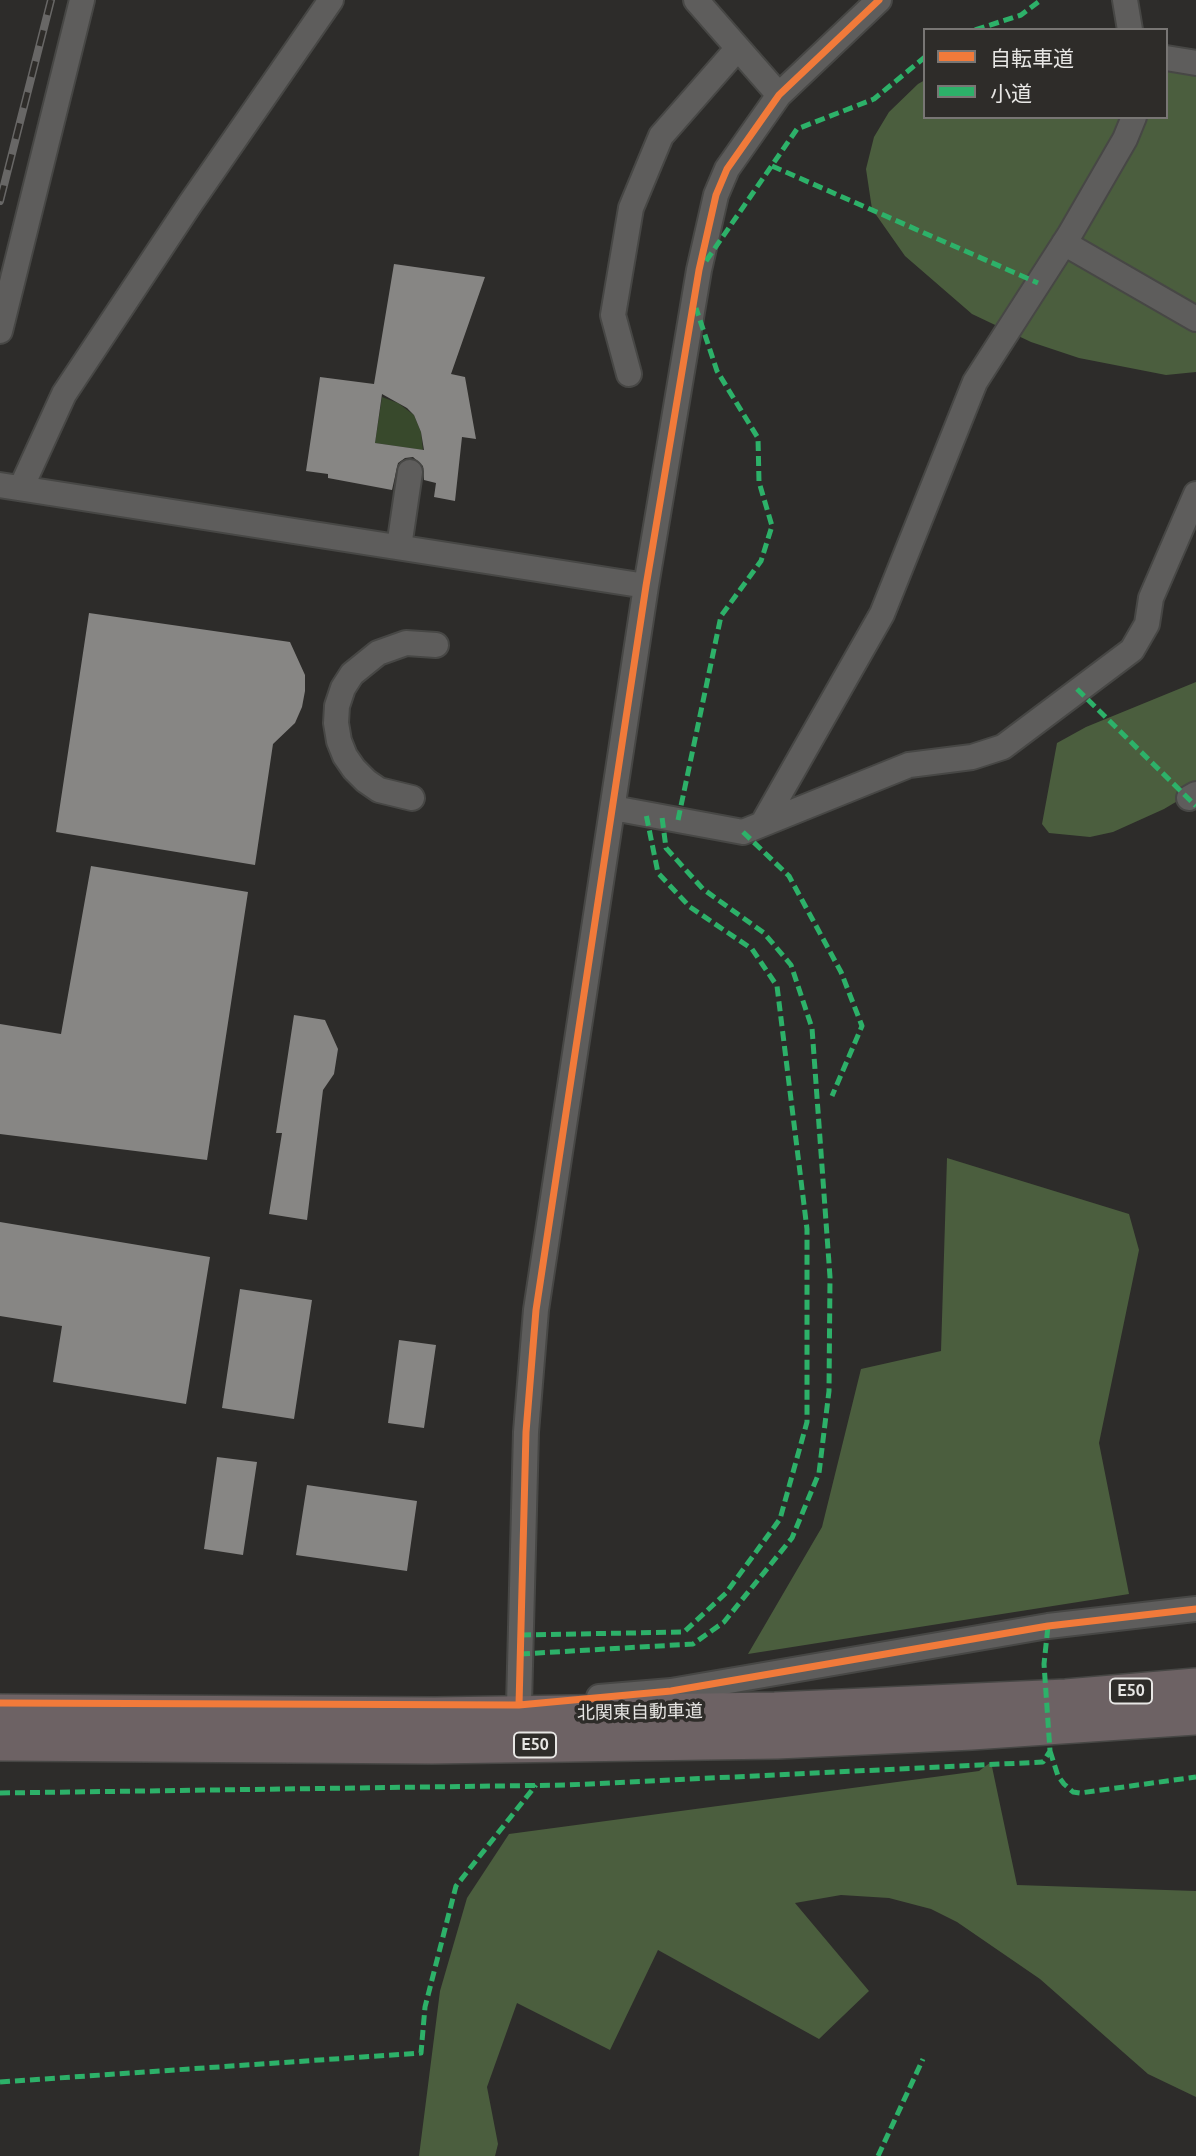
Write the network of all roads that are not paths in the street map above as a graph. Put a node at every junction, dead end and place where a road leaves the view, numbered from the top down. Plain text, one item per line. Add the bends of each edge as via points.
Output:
1 (82, 0) edge
2 (331, 0) edge
3 (696, 0) edge
4 (878, 0) edge
5 (1125, 0) edge
6 (1130, 28) edge
7 (738, 48) junction
8 (1168, 58) edge
9 (1196, 62) edge
10 (779, 95) junction
11 (1133, 119) edge
12 (1064, 243) junction
13 (1196, 319) edge
14 (0, 331) edge
15 (629, 374) dead end
16 (410, 472) dead end
17 (10, 487) edge
18 (1196, 494) edge
19 (398, 547) junction
20 (646, 586) junction
21 (436, 645) dead end
22 (412, 798) dead end
23 (613, 808) junction
24 (763, 823) junction
25 (1196, 1609) edge
26 (1196, 1686) edge
27 (0, 1703) edge
28 (519, 1705) junction
29 (0, 1712) edge
30 (1068, 1712) junction
31 (1196, 1717) edge
32 (0, 1743) edge

1 - 14 street
2 - 17 street via 64,394
3 - 7 street
4 - 10 street
5 - 6 street
7 - 10 street
7 - 15 street via 661,136 631,208 613,315
8 - 9 street
10 - 20 street via 727,169 716,195 699,270
11 - 12 street
12 - 13 street
12 - 24 street via 975,382 882,614
16 - 19 street
17 - 19 street
18 - 24 street via 1151,598 1147,624 1132,650 1003,747 972,757 909,765
19 - 20 street
20 - 23 street
21 - 22 street via 406,642 378,653 352,674 337,706 339,741 354,769 379,790
23 - 24 street via 743,832
23 - 28 street via 536,1310 526,1432
25 - 28 street via 1048,1626 671,1691
26 - 30 highway, 北関東自動車道 / E50
27 - 28 street
29 - 30 highway, 北関東自動車道 / E50
30 - 31 highway, 北関東自動車道 / E50
30 - 32 highway, 北関東自動車道 / E50 via 777,1741

